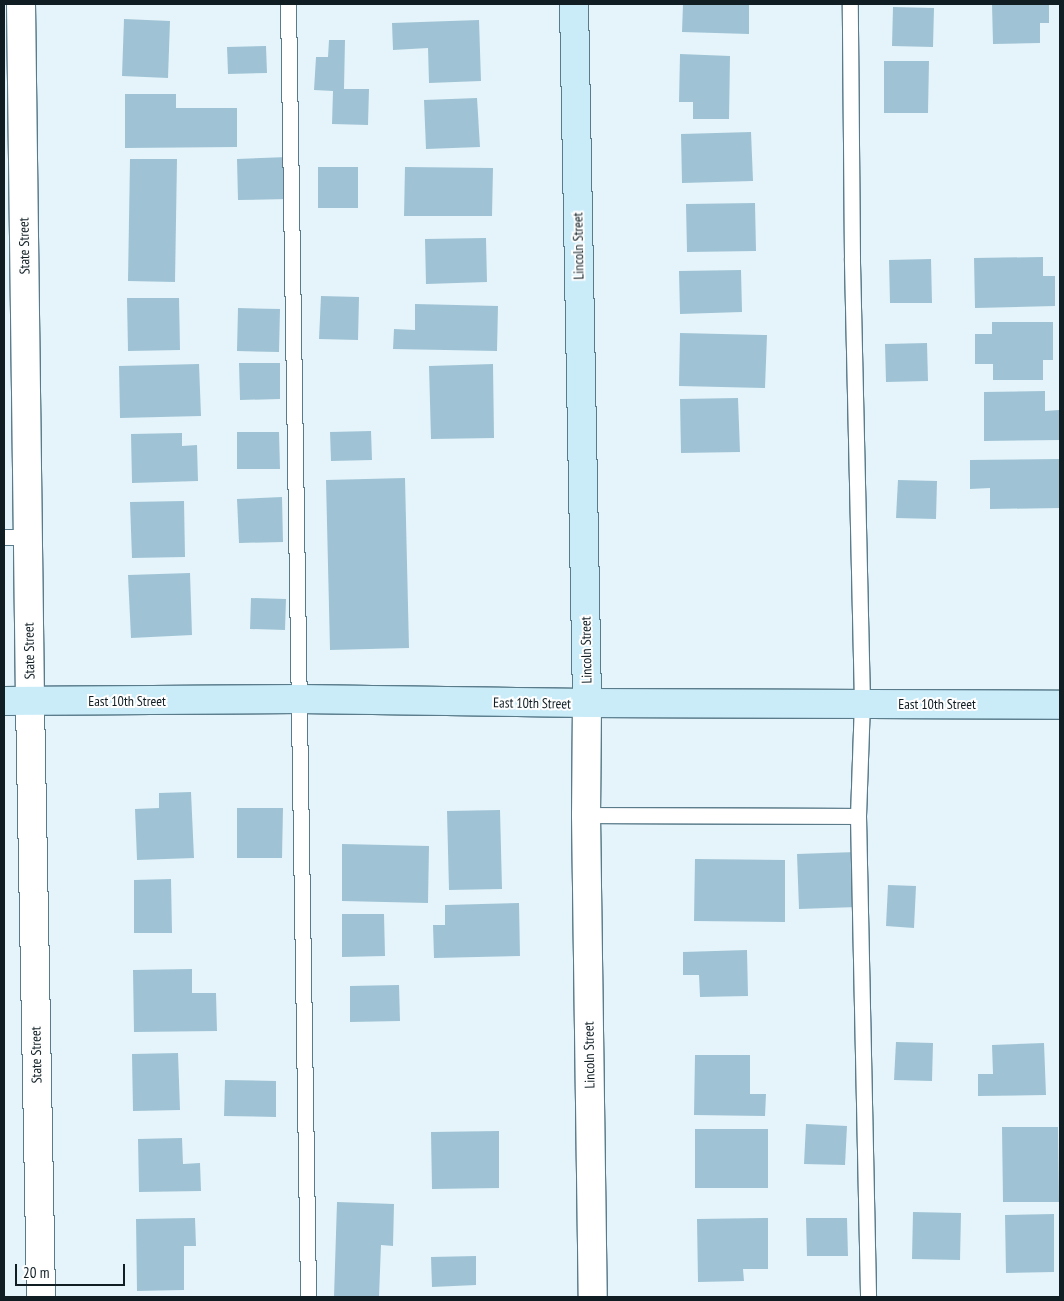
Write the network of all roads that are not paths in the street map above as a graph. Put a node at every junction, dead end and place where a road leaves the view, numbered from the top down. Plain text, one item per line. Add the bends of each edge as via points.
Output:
1 (22, 4) edge
2 (288, 4) edge
3 (574, 4) edge
4 (850, 4) edge
5 (16, 537) edge
6 (299, 699) junction
7 (17, 701) edge
8 (586, 703) junction
9 (862, 703) junction
10 (1060, 705) edge
11 (586, 815) junction
12 (858, 816) junction
13 (41, 1297) edge
14 (308, 1297) edge
15 (593, 1297) edge
16 (868, 1297) edge

1 - 5 street, State Street
2 - 6 lane
3 - 8 main road, Lincoln Street
4 - 9 lane
5 - 7 street, State Street
6 - 7 main road, East 10th Street
6 - 8 main road, East 10th Street
6 - 14 lane
7 - 13 street, State Street
8 - 9 main road, East 10th Street
8 - 11 street, Lincoln Street
9 - 10 main road, East 10th Street
9 - 12 lane
11 - 12 lane
11 - 15 street, Lincoln Street
12 - 16 lane

